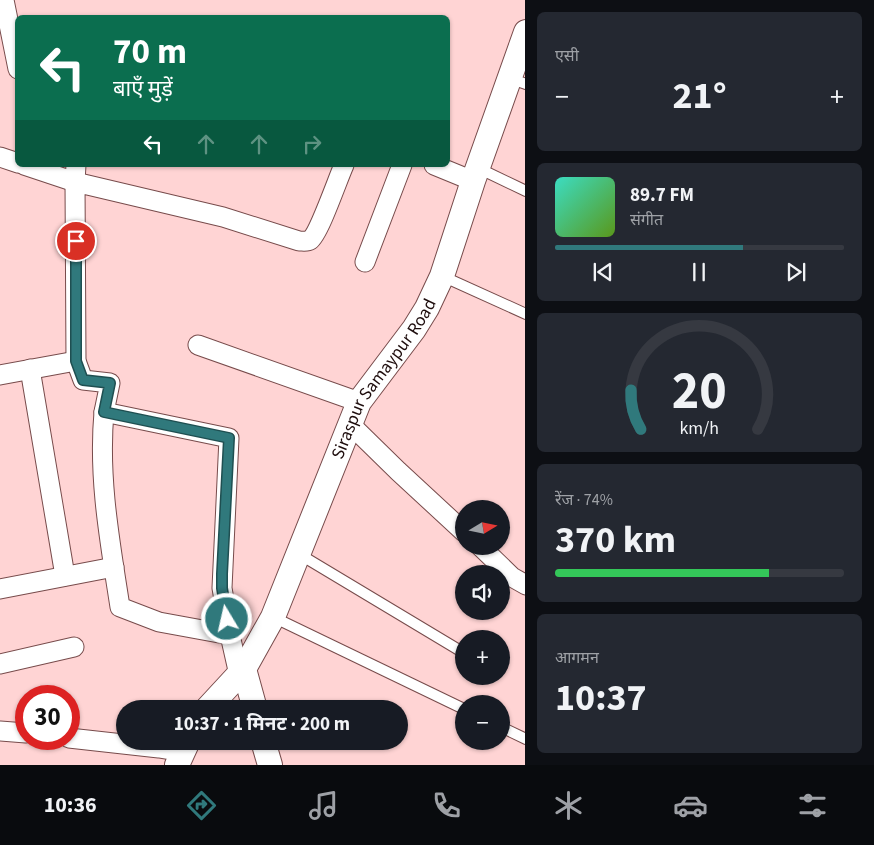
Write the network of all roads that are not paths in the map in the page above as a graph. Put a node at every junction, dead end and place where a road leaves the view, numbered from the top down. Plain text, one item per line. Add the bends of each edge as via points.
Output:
1 (4, 0) edge
2 (525, 32) edge
3 (15, 54) edge
4 (517, 81) edge
5 (0, 157) edge
6 (15, 162) edge
7 (39, 167) edge
8 (343, 167) edge
9 (401, 167) edge
10 (443, 167) edge
11 (76, 173) edge
12 (475, 174) junction
13 (525, 191) edge
14 (365, 262) dead end
15 (442, 276) junction
16 (525, 314) edge
17 (198, 345) dead end
18 (76, 361) junction
19 (30, 369) junction
20 (1, 370) edge
21 (104, 412) junction
22 (355, 413) junction
23 (455, 524) edge
24 (299, 554) junction
25 (489, 555) edge
26 (114, 567) junction
27 (65, 576) junction
28 (525, 585) edge
29 (0, 589) edge
30 (273, 617) junction
31 (230, 635) junction
32 (74, 648) dead end
33 (455, 649) edge
34 (0, 664) edge
35 (242, 672) junction
36 (216, 700) edge
37 (252, 700) edge
38 (455, 704) edge
39 (0, 731) edge
40 (510, 731) edge
41 (15, 732) edge
42 (525, 738) edge
43 (80, 739) edge
44 (266, 750) edge
45 (183, 753) edge
46 (270, 765) edge

1 - 3 street
2 - 4 street, Siraspur Samaypur Road
4 - 12 street, Siraspur Samaypur Road
5 - 6 street
7 - 11 street
8 - 11 street via 319,227 312,238 305,241
9 - 14 street
10 - 12 street
11 - 18 street
12 - 13 lane
12 - 15 street, Siraspur Samaypur Road
15 - 16 lane
15 - 22 street, Siraspur Samaypur Road via 414,329
17 - 22 street
18 - 19 street
18 - 21 street via 83,380 110,383
19 - 20 street
19 - 27 street
21 - 26 street via 104,503
21 - 31 street via 229,438 222,588
22 - 23 street via 398,471
22 - 24 street, Siraspur Samaypur Road
24 - 30 street, Siraspur Samaypur Road
24 - 33 lane
25 - 28 street
26 - 27 street
26 - 31 street via 120,607 158,622
27 - 29 street
30 - 35 street, Siraspur Samaypur Road
30 - 38 lane
31 - 35 street
32 - 34 street
35 - 36 street, Siraspur Samaypur Road
35 - 37 street
39 - 41 street
40 - 42 lane
43 - 45 street
44 - 46 street

